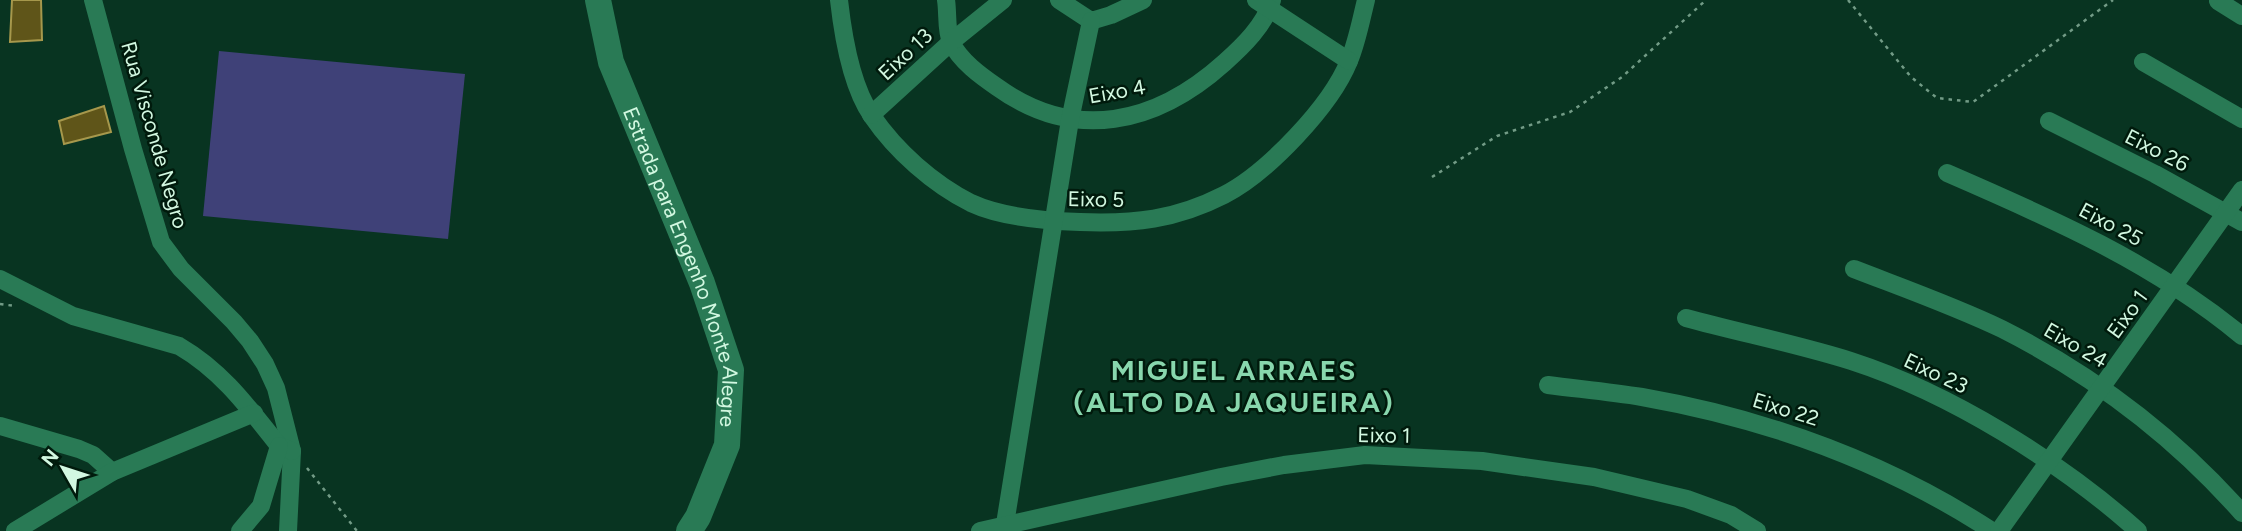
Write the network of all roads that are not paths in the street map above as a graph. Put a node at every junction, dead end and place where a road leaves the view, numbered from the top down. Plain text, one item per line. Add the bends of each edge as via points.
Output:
1 (93, 0) edge
2 (598, 0) edge
3 (839, 0) edge
4 (946, 0) edge
5 (1003, 0) edge
6 (1059, 0) edge
7 (1143, 0) edge
8 (1366, 0) edge
9 (2218, 1) edge
10 (1266, 3) edge
11 (2242, 16) edge
12 (1091, 21) junction
13 (951, 42) junction
14 (1349, 61) junction
15 (2143, 62) dead end
16 (871, 116) junction
17 (2242, 119) edge
18 (1070, 120) junction
19 (2049, 121) dead end
20 (1947, 173) dead end
21 (2242, 190) edge
22 (2225, 212) junction
23 (1054, 221) junction
24 (2242, 222) edge
25 (1854, 269) dead end
26 (0, 279) edge
27 (2175, 286) junction
28 (1686, 318) dead end
29 (2242, 336) edge
30 (1548, 385) dead end
31 (2102, 387) junction
32 (254, 413) junction
33 (0, 426) edge
34 (285, 448) junction
35 (2049, 462) junction
36 (112, 472) junction
37 (2242, 513) edge
38 (1005, 524) junction
39 (15, 531) edge
40 (240, 531) edge
41 (288, 531) edge
42 (689, 531) edge
43 (980, 531) edge
44 (1757, 531) edge
45 (1992, 531) edge
46 (1999, 531) edge
47 (2138, 531) edge

1 - 34 street, Rua Visconde Negro via 161,242 265,363 282,408
2 - 42 street, Estrada para Engenho Monte Alegre via 611,62 702,283 731,370 727,445
3 - 16 street, Eixo 5 via 847,53
4 - 13 street
5 - 13 street, Eixo 13
6 - 12 street
7 - 12 street
8 - 14 street, Eixo 5
9 - 11 street
10 - 14 street
10 - 18 street, Eixo 4 via 1257,29 1188,93 1127,116
12 - 18 street
13 - 16 street, Eixo 13
13 - 18 street, Eixo 4 via 967,62 1003,91
14 - 23 street, Eixo 5 via 1317,112 1294,138 1226,194 1153,220
15 - 17 street
16 - 23 street, Eixo 5 via 921,169 973,204
18 - 23 street
19 - 22 street, Eixo 26
20 - 27 street, Eixo 25 via 2058,222
21 - 22 street, Eixo 1
22 - 24 street, Eixo 26
22 - 27 street, Eixo 1
23 - 38 street
25 - 31 street, Eixo 24 via 2002,330
26 - 32 street via 74,316 179,346 214,369
27 - 29 street, Eixo 25
27 - 31 street, Eixo 1
28 - 35 street, Eixo 23 via 1875,370 1972,415
30 - 45 street, Eixo 22 via 1642,397 1795,434 1902,480
31 - 35 street, Eixo 1
31 - 37 street, Eixo 24 via 2179,448
32 - 34 street
32 - 36 street
33 - 36 street via 79,449
34 - 40 street via 261,506
34 - 41 street
35 - 46 street, Eixo 1
35 - 47 street, Eixo 23
36 - 39 street
38 - 43 street, Eixo 1
38 - 44 street, Eixo 1 via 1284,465 1365,456 1482,461 1594,477 1687,499 1731,515

